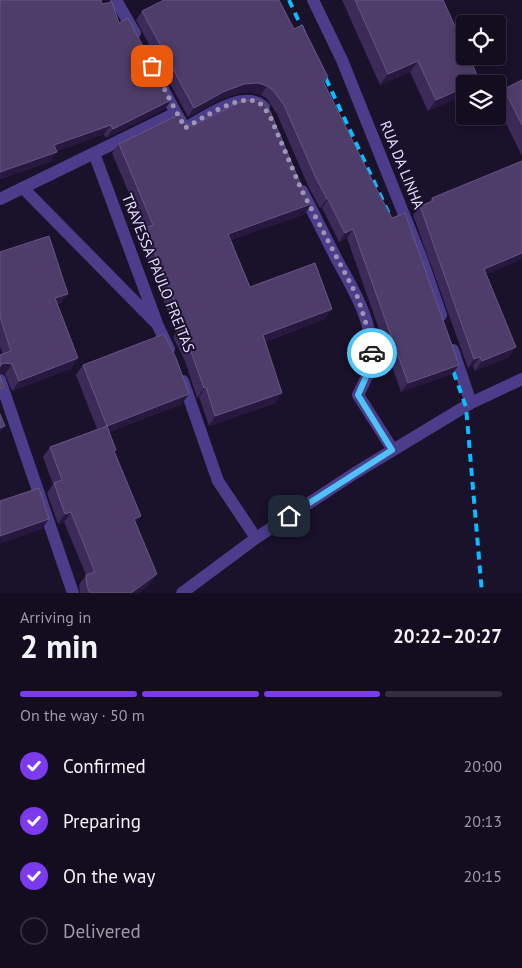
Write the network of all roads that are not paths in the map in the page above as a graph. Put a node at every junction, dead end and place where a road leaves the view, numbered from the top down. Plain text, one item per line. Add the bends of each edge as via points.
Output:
1 (116, 0) edge
2 (312, 0) edge
3 (140, 42) edge
4 (156, 74) edge
5 (176, 113) junction
6 (270, 116) edge
7 (94, 153) junction
8 (299, 182) edge
9 (22, 188) junction
10 (0, 199) edge
11 (158, 326) junction
12 (173, 357) edge
13 (180, 373) edge
14 (522, 379) edge
15 (0, 380) edge
16 (470, 403) junction
17 (392, 450) junction
18 (256, 538) junction
19 (73, 593) edge
20 (182, 593) edge

1 - 3 street
2 - 16 street, RUA DA LINHA via 342,60 421,257
4 - 5 street
5 - 6 street via 185,128 227,105 248,100 263,105
5 - 7 street
7 - 9 street
7 - 11 street, TRAVESSA PAULO FREITAS
8 - 17 street via 366,320 372,355 358,395
9 - 10 street
9 - 11 street
11 - 12 street, TRAVESSA PAULO FREITAS
13 - 18 street, TRAVESSA PAULO FREITAS via 218,481
14 - 16 street
15 - 19 street
16 - 17 street
17 - 18 street
18 - 20 street

